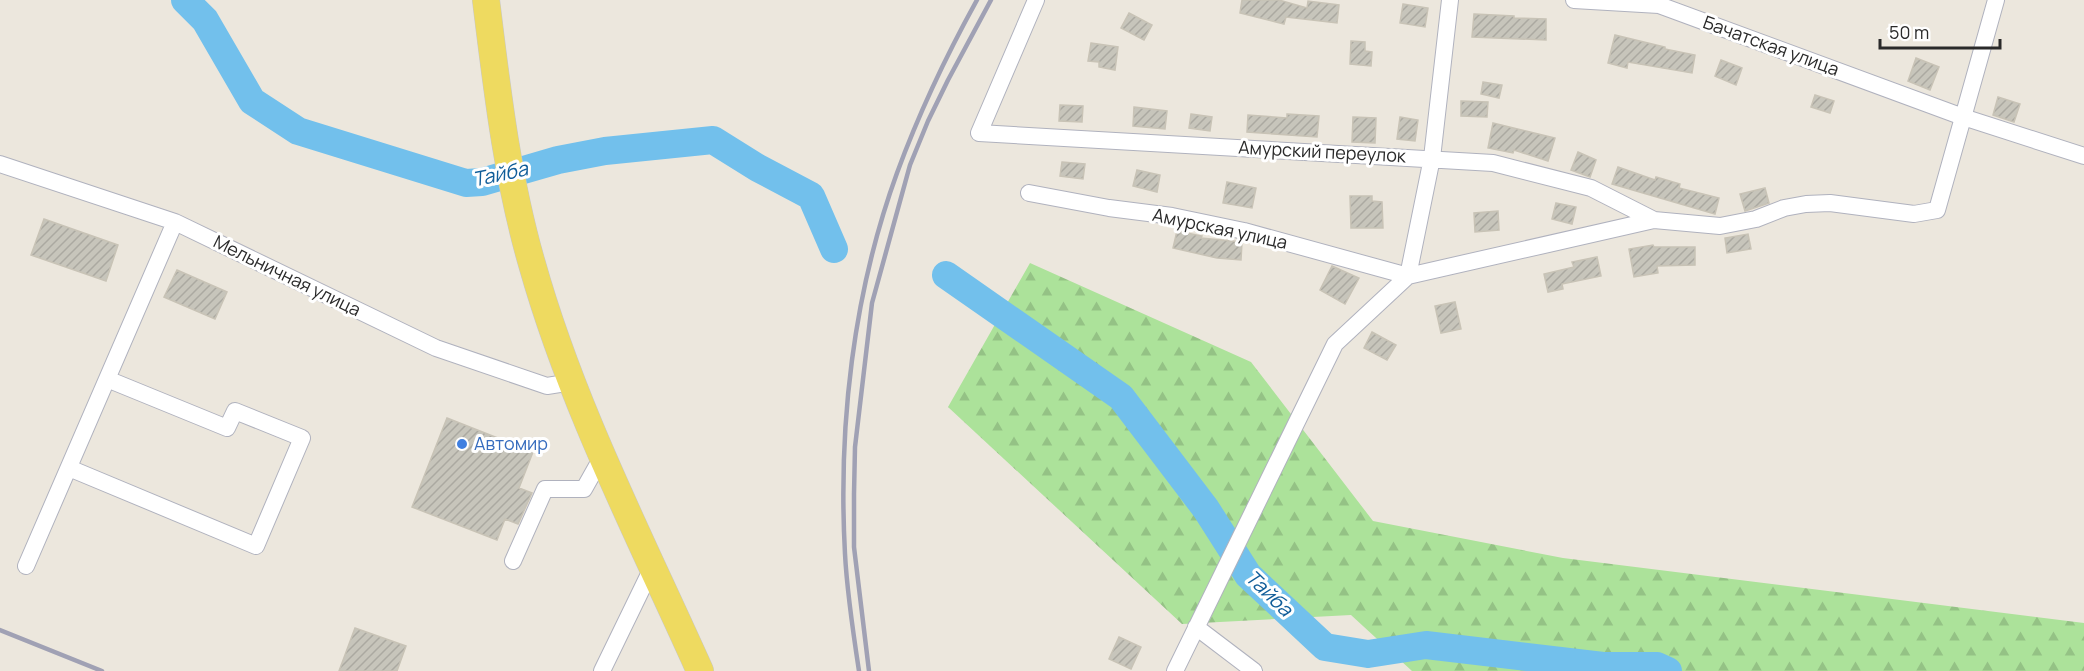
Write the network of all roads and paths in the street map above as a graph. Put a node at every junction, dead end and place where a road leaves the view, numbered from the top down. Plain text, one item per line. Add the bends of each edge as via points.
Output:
1 (486, 0) edge
2 (1036, 0) edge
3 (1450, 0) edge
4 (1574, 0) edge
5 (1996, 0) edge
6 (1658, 3) edge
7 (1963, 117) junction
8 (2084, 156) edge
9 (1432, 158) junction
10 (0, 164) edge
11 (1029, 193) dead end
12 (1654, 220) junction
13 (176, 222) junction
14 (1408, 276) junction
15 (107, 379) junction
16 (572, 382) junction
17 (602, 457) junction
18 (69, 468) junction
19 (513, 561) dead end
20 (26, 566) dead end
21 (653, 566) junction
22 (1196, 627) junction
23 (602, 671) edge
24 (700, 671) edge
25 (1175, 671) edge
26 (1254, 671) edge

1 - 16 main road via 515,199 532,265
2 - 9 street, Амурский переулок via 979,133
3 - 9 street
4 - 6 street, Бачатская улица
5 - 7 street
6 - 7 street, Бачатская улица
7 - 8 street, Бачатская улица
7 - 12 street via 1937,210 1914,214 1830,203 1784,208 1756,219 1720,226
9 - 12 street, Амурский переулок via 1493,163 1591,188
9 - 14 street
10 - 13 street, Мельничная улица
11 - 14 street, Амурская улица via 1244,231
12 - 14 street
13 - 15 street
13 - 16 street, Мельничная улица via 436,348 547,386
14 - 22 street via 1335,344
15 - 18 street
15 - 18 street via 226,428 235,411 302,438 256,546
16 - 17 main road
17 - 19 street via 584,489 545,489
17 - 21 main road
18 - 20 street
21 - 23 street
21 - 24 main road
22 - 25 street
22 - 26 street

